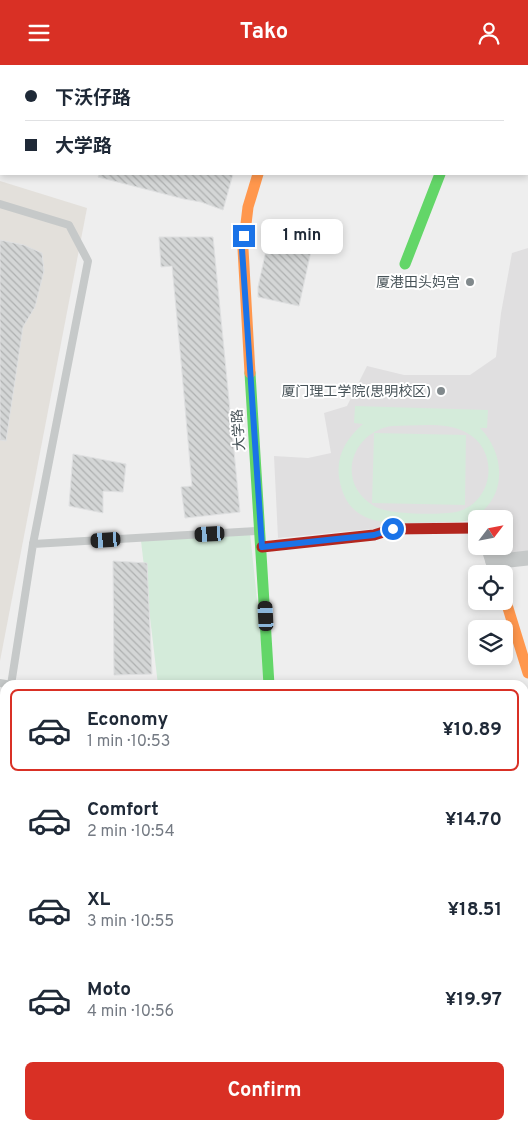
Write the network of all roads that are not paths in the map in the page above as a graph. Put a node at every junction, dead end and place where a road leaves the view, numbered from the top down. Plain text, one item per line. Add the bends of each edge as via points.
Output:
1 (258, 175) edge
2 (440, 175) edge
3 (0, 204) edge
4 (405, 264) dead end
5 (468, 528) edge
6 (260, 531) junction
7 (34, 544) junction
8 (262, 547) junction
9 (528, 558) edge
10 (505, 565) edge
11 (509, 610) edge
12 (528, 673) edge
13 (11, 680) edge
14 (270, 680) edge

1 - 6 street, 大学路 via 248,207 242,249
2 - 4 street
3 - 7 lane via 69,225 88,261
5 - 8 street via 393,529 374,535
6 - 7 lane
6 - 8 street, 大学路
7 - 13 lane
8 - 14 street, 大学路
9 - 10 street
11 - 12 street

